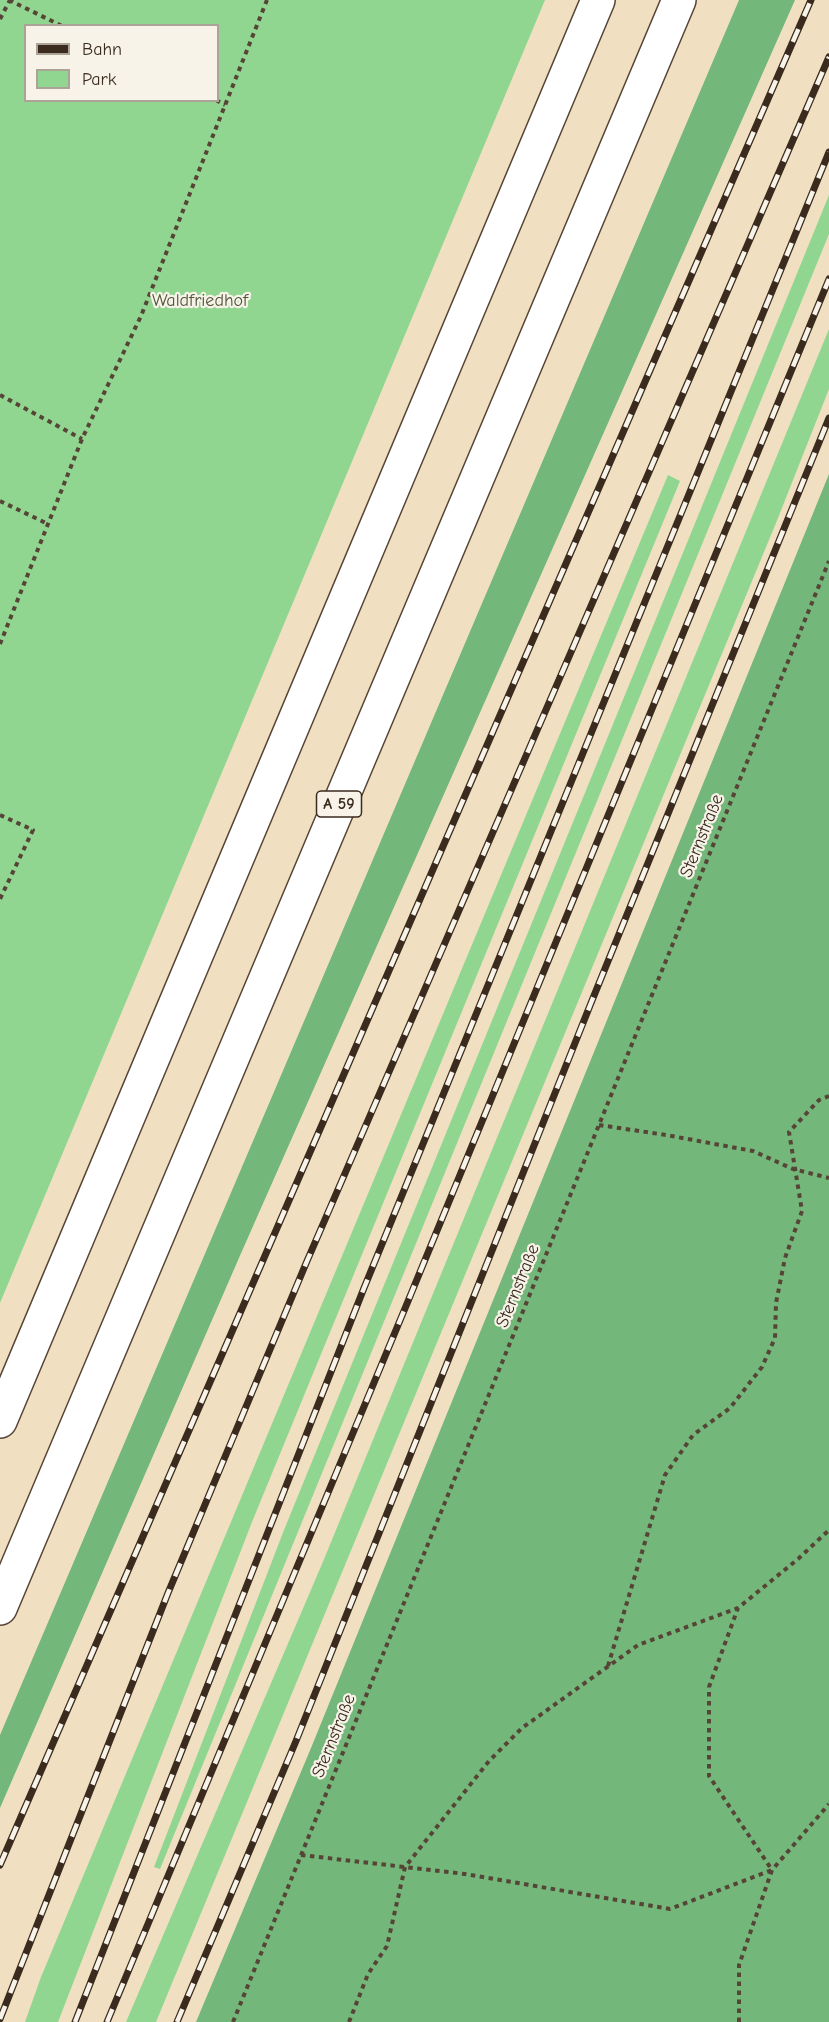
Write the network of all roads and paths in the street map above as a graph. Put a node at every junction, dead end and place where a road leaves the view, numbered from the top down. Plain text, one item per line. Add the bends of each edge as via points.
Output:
1 (10, 0) edge
2 (267, 0) edge
3 (598, 0) edge
4 (678, 0) edge
5 (0, 19) edge
6 (58, 24) edge
7 (219, 102) edge
8 (225, 105) junction
9 (0, 395) edge
10 (82, 439) junction
11 (0, 501) edge
12 (48, 524) junction
13 (829, 561) edge
14 (0, 644) edge
15 (0, 815) edge
16 (0, 899) edge
17 (829, 1096) edge
18 (599, 1125) junction
19 (794, 1168) junction
20 (829, 1178) edge
21 (0, 1421) edge
22 (829, 1530) edge
23 (0, 1608) edge
24 (738, 1608) junction
25 (608, 1666) junction
26 (829, 1804) edge
27 (301, 1855) junction
28 (405, 1867) junction
29 (772, 1870) junction
30 (233, 2022) edge
31 (349, 2022) edge
32 (739, 2022) edge

1 - 5 path
1 - 6 path
2 - 8 path
3 - 21 highway
4 - 23 highway, A 59
7 - 8 path
8 - 10 path via 141,316
9 - 10 path
10 - 12 path
11 - 12 path
12 - 14 path
13 - 18 path, Sternstraße
15 - 16 path via 33,830
17 - 19 path via 819,1100 789,1132
18 - 19 path via 753,1151
18 - 27 path, Sternstraße
19 - 20 path
19 - 25 path via 802,1211 785,1258 776,1303 775,1338 762,1367 730,1408 693,1435 665,1475
22 - 24 path
24 - 25 path via 638,1645
24 - 29 path via 709,1688 709,1776
25 - 28 path via 522,1728 489,1761
26 - 29 path
27 - 28 path
27 - 30 path, Sternstraße
28 - 29 path via 669,1909
28 - 31 path via 387,1946 368,1974
29 - 32 path via 739,1965

